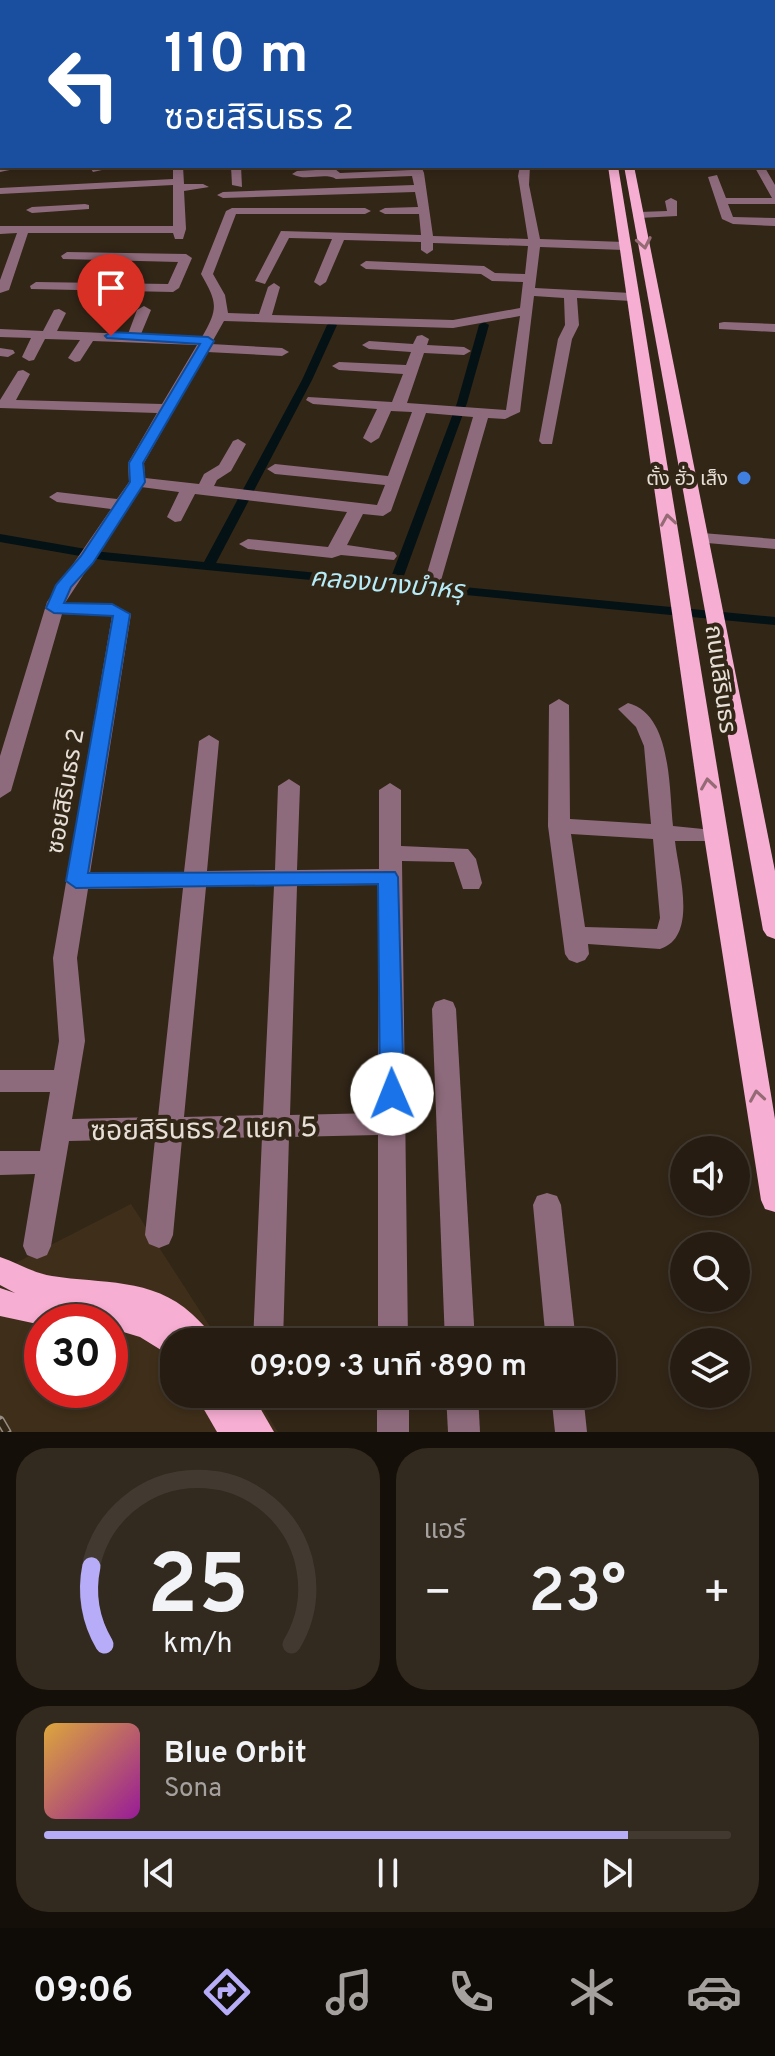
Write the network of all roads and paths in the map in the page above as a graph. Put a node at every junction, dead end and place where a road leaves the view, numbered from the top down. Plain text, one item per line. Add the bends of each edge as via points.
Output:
1 (178, 168) edge
2 (236, 168) edge
3 (525, 168) edge
4 (613, 168) edge
5 (629, 168) edge
6 (418, 170) edge
7 (2, 173) edge
8 (336, 173) edge
9 (297, 174) dead end
10 (713, 177) dead end
11 (770, 178) edge
12 (176, 185) junction
13 (238, 185) dead end
14 (89, 187) junction
15 (203, 187) dead end
16 (421, 188) junction
17 (223, 195) dead end
18 (775, 195) edge
19 (671, 201) dead end
20 (723, 201) junction
21 (775, 201) edge
22 (85, 207) junction
23 (32, 210) dead end
24 (425, 210) junction
25 (365, 211) dead end
26 (385, 211) dead end
27 (639, 215) junction
28 (775, 222) edge
29 (84, 228) junction
30 (24, 229) junction
31 (0, 230) edge
32 (340, 235) junction
33 (534, 242) junction
34 (427, 244) junction
35 (624, 246) junction
36 (67, 256) dead end
37 (366, 265) dead end
38 (179, 273) junction
39 (207, 274) junction
40 (320, 282) dead end
41 (531, 285) junction
42 (36, 286) dead end
43 (3, 290) dead end
44 (570, 294) junction
45 (631, 297) junction
46 (144, 310) dead end
47 (525, 311) junction
48 (59, 313) dead end
49 (220, 317) junction
50 (264, 318) junction
51 (426, 324) junction
52 (724, 326) dead end
53 (775, 328) edge
54 (0, 333) edge
55 (44, 334) junction
56 (90, 335) junction
57 (133, 337) junction
58 (638, 339) junction
59 (663, 341) junction
60 (206, 344) junction
61 (369, 345) dead end
62 (419, 348) junction
63 (464, 351) dead end
64 (282, 352) dead end
65 (29, 357) dead end
66 (75, 358) dead end
67 (339, 366) dead end
68 (411, 370) junction
69 (23, 374) dead end
70 (313, 400) dead end
71 (4, 404) edge
72 (392, 406) junction
73 (421, 408) junction
74 (167, 409) junction
75 (482, 413) junction
76 (371, 438) dead end
77 (547, 441) dead end
78 (238, 444) dead end
79 (275, 469) dead end
80 (393, 481) junction
81 (137, 482) junction
82 (197, 488) junction
83 (57, 497) dead end
84 (122, 505) junction
85 (357, 508) junction
86 (175, 517) dead end
87 (702, 538) junction
88 (248, 544) dead end
89 (775, 544) edge
90 (337, 549) junction
91 (388, 556) dead end
92 (434, 580) dead end
93 (54, 608) junction
94 (559, 705) dead end
95 (628, 709) dead end
96 (209, 741) dead end
97 (289, 786) dead end
98 (390, 790) dead end
99 (0, 791) edge
100 (559, 826) junction
101 (662, 833) junction
102 (715, 836) junction
103 (388, 865) junction
104 (287, 877) junction
105 (196, 879) junction
106 (76, 881) junction
107 (471, 883) dead end
108 (775, 930) edge
109 (444, 1009) dead end
110 (0, 1081) edge
111 (67, 1081) junction
112 (392, 1124) junction
113 (276, 1127) junction
114 (170, 1128) junction
115 (56, 1130) junction
116 (51, 1162) junction
117 (0, 1163) edge
118 (775, 1200) edge
119 (547, 1205) dead end
120 (159, 1235) dead end
121 (37, 1246) dead end
122 (0, 1270) edge
123 (0, 1302) edge
124 (188, 1328) edge
125 (269, 1328) edge
126 (393, 1328) edge
127 (459, 1328) edge
128 (560, 1328) edge
129 (160, 1332) edge
130 (220, 1408) edge
131 (243, 1408) edge
132 (393, 1408) edge
133 (463, 1408) edge
134 (568, 1408) edge
135 (235, 1432) edge
136 (258, 1432) edge
137 (393, 1432) edge
138 (464, 1432) edge
139 (571, 1432) edge

1 - 12 street
2 - 13 street
3 - 33 street via 521,185
4 - 35 main road, ถนนสิรินธร
5 - 27 main road, ถนนสิรินธร
6 - 8 street
6 - 16 street
7 - 14 street
8 - 9 street
10 - 20 street
11 - 18 street
12 - 14 street
12 - 15 street
12 - 29 street via 179,233
14 - 22 street
16 - 17 street
16 - 24 street
19 - 27 street via 673,214
20 - 21 street
20 - 28 street via 734,227
22 - 23 street
22 - 29 street
24 - 26 street
24 - 34 street
25 - 39 street via 232,211
27 -> 59 main road, ถนนสิรินธร
29 - 30 street
30 - 31 street
30 - 43 street
32 - 34 street
32 - 40 street
32 - 50 street via 285,234 268,284
33 - 34 street
33 - 35 street
33 - 41 street
35 - 45 main road, ถนนสิรินธร
36 - 38 street via 186,257
37 - 41 street via 484,270 492,277
38 - 39 street
38 - 42 street via 173,288
39 - 49 street via 220,298
41 - 44 street
41 - 47 street
44 - 45 street
44 - 77 street via 572,325
45 - 58 main road, ถนนสิรินธร
46 - 57 street
47 - 51 street via 468,323
47 - 75 street via 510,414
48 - 55 street
49 - 50 street
49 - 60 street
50 - 51 street
51 - 62 street
52 - 53 street
54 - 55 street
55 - 56 street
55 - 65 street
56 - 57 street
56 - 66 street
57 - 60 street
58 - 59 main road
102 -> 58 main road, ถนนสิรินธร
59 - 87 main road, ถนนสิรินธร
60 - 64 street
60 - 74 street
61 - 62 street
62 - 63 street
62 - 68 street
67 - 68 street
68 - 72 street
69 - 71 street
70 - 72 street
71 - 74 street
72 - 73 street
72 - 76 street
73 - 75 street
73 - 80 street
74 - 81 street via 136,463
75 - 92 street
78 - 82 street via 225,468
79 - 80 street
80 - 85 street via 383,511
81 - 82 street
81 - 84 street
82 - 85 street
82 - 86 street
83 - 84 street
84 - 93 street via 64,585
85 - 90 street
87 - 89 street
87 - 108 main road, ถนนสิรินธร
88 - 90 street via 325,553
90 - 91 street
93 - 99 street
93 - 106 street, ซอยสิรินธร 2 via 112,609 122,614
94 - 100 street
95 - 101 street via 651,734
96 - 105 street
97 - 104 street
98 - 103 street
100 - 101 street
100 - 101 street via 576,945 660,940 668,933 672,918
101 - 102 street
118 -> 102 main road, ถนนสิรินธร
103 - 104 street, ซอยสิรินธร 2
103 - 107 street, ซอยสิรินธร 2 via 460,854
103 - 112 street
104 - 105 street, ซอยสิรินธร 2
104 - 113 street
105 - 106 street, ซอยสิรินธร 2
105 - 114 street
106 - 111 street via 64,977 71,1015
109 - 127 street
110 - 111 street
111 - 115 street
112 - 113 street, ซอยสิรินธร 2 แยก 5
112 - 126 street
113 - 114 street, ซอยสิรินธร 2 แยก 5
113 - 125 street
114 - 115 street, ซอยสิรินธร 2 แยก 5
114 - 120 street
115 - 116 street
116 - 117 street
116 - 121 street
119 - 128 street
122 - 124 main road via 51,1290 139,1296
123 - 129 main road via 117,1312
130 - 135 main road
131 - 136 main road
132 - 137 street
133 - 138 street
134 - 139 street

